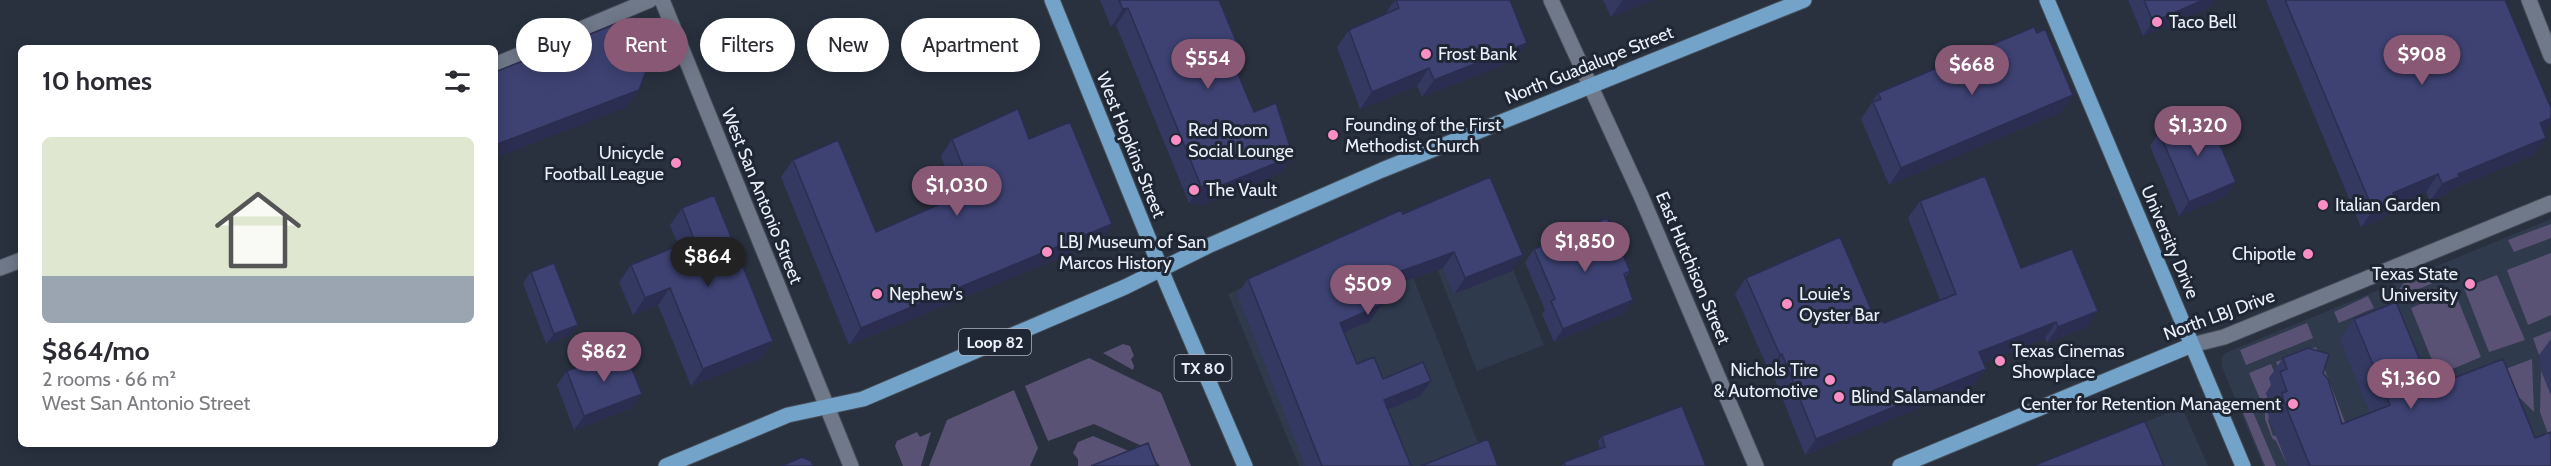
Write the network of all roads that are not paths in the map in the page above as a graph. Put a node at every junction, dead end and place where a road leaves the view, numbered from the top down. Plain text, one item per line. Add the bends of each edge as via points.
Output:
1 (650, 0) edge
2 (662, 0) edge
3 (1052, 0) edge
4 (1551, 0) edge
5 (1804, 0) edge
6 (2047, 0) edge
7 (2529, 0) edge
8 (2551, 56) edge
9 (498, 64) edge
10 (1591, 86) junction
11 (2551, 203) edge
12 (18, 261) edge
13 (0, 268) edge
14 (1162, 270) junction
15 (2192, 345) junction
16 (826, 407) junction
17 (666, 466) edge
18 (851, 466) edge
19 (1245, 466) edge
20 (1756, 466) edge
21 (1900, 466) edge
22 (2243, 466) edge

1 - 9 street
2 - 16 street, West San Antonio Street
3 - 14 main road, West Hopkins Street
4 - 10 street, East Hutchison Street
5 - 10 main road, North Guadalupe Street / Loop 82
6 - 15 main road, University Drive
7 - 8 street
10 - 14 main road, North Guadalupe Street / Loop 82 via 1369,175
10 - 20 street, East Hutchison Street
11 - 15 street, North LBJ Drive via 2224,337
12 - 13 street
14 - 16 main road, North Guadalupe Street / Loop 82 via 863,399
14 - 19 main road, TX 80
15 - 21 main road, North LBJ Drive
15 - 22 main road, University Drive
16 - 17 main road, Loop 82 via 788,415
16 - 18 street, West San Antonio Street

